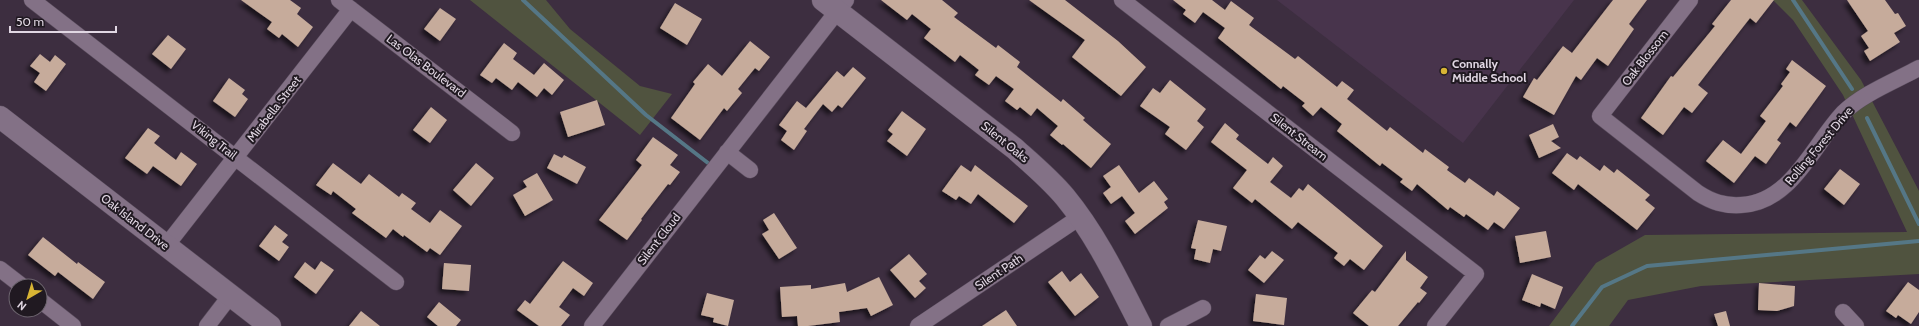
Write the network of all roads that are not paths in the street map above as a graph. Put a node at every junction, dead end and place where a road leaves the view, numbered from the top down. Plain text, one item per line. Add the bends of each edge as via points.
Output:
1 (32, 0) edge
2 (1122, 0) edge
3 (1690, 0) edge
4 (836, 4) edge
5 (345, 5) edge
6 (1919, 68) edge
7 (1600, 116) joint
8 (0, 117) edge
9 (512, 133) dead end
10 (727, 152) junction
11 (236, 157) junction
12 (750, 170) dead end
13 (1080, 217) junction
14 (166, 246) junction
15 (0, 269) edge
16 (12, 278) edge
17 (396, 282) dead end
18 (230, 296) junction
19 (48, 306) edge
20 (1203, 308) dead end
21 (1843, 312) dead end
22 (599, 324) edge
23 (73, 326) edge
24 (207, 326) edge
25 (270, 326) edge
26 (918, 326) edge
27 (1140, 326) edge
28 (1168, 326) edge
29 (1435, 326) edge
30 (1856, 326) edge

1 - 11 street, Viking Trail
2 - 29 street, Silent Stream via 1476,274
3 - 7 street, Oak Blossom
4 - 10 street, Silent Cloud
4 - 13 street, Silent Oaks via 1014,148 1064,196
5 - 9 street, Las Olas Boulevard
5 - 11 street, Mirabella Street
6 - 7 street, Rolling Forest Drive via 1858,101 1844,113 1778,193 1761,202 1746,205 1726,206 1709,200
8 - 14 street, Oak Island Drive
10 - 12 street
10 - 22 street, Silent Cloud
11 - 14 street, Mirabella Street
11 - 17 street, Viking Trail
13 - 26 street, Silent Path
13 - 27 street, Silent Oaks via 1101,248
14 - 18 street, Oak Island Drive
15 - 16 street
18 - 24 street
18 - 25 street, Oak Island Drive
19 - 23 street
20 - 28 street
21 - 30 street

